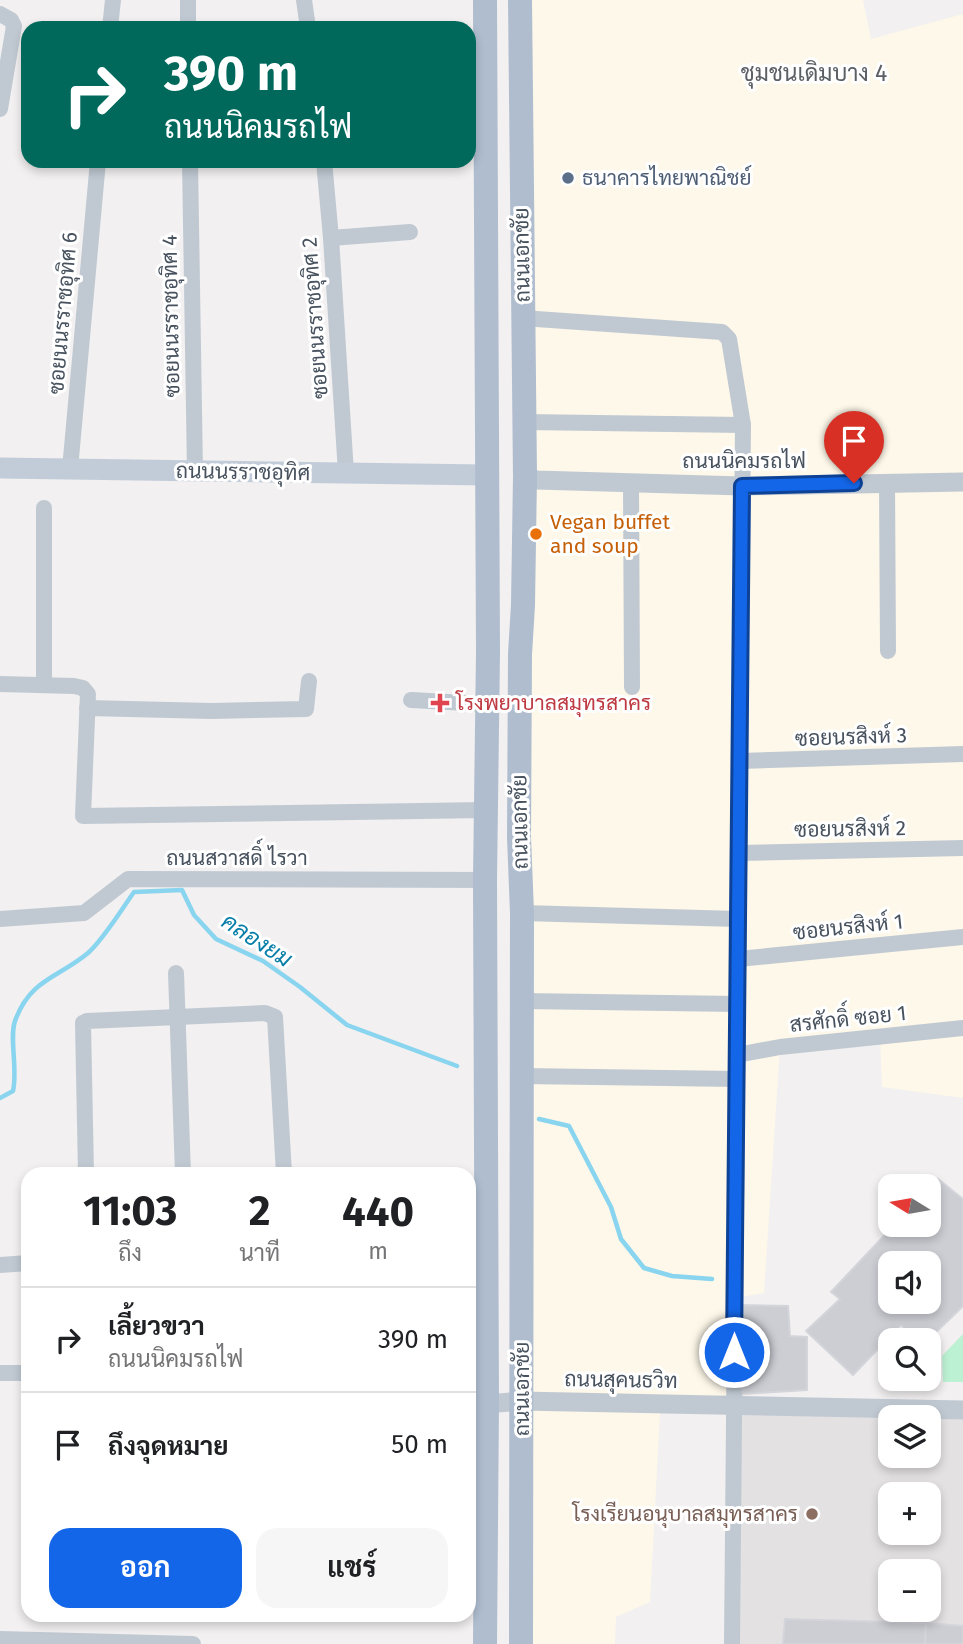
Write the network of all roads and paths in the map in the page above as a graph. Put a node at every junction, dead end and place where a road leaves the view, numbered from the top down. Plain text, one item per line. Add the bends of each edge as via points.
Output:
1 (113, 0) edge
2 (188, 0) edge
3 (304, 0) edge
4 (485, 0) edge
5 (520, 0) edge
6 (0, 14) edge
7 (111, 21) edge
8 (188, 21) edge
9 (307, 21) edge
10 (0, 109) edge
11 (97, 168) edge
12 (190, 168) edge
13 (325, 168) edge
14 (410, 232) dead end
15 (331, 239) junction
16 (522, 318) junction
17 (524, 422) junction
18 (743, 425) junction
19 (0, 468) edge
20 (70, 469) junction
21 (194, 471) junction
22 (346, 473) junction
23 (486, 475) junction
24 (525, 476) junction
25 (963, 482) edge
26 (631, 483) junction
27 (887, 483) junction
28 (742, 486) junction
29 (44, 509) dead end
30 (888, 652) dead end
31 (309, 681) dead end
32 (0, 684) edge
33 (44, 685) junction
34 (632, 687) dead end
35 (411, 700) dead end
36 (486, 704) junction
37 (87, 708) junction
38 (963, 754) edge
39 (740, 761) junction
40 (486, 810) junction
41 (963, 848) edge
42 (739, 853) junction
43 (485, 880) junction
44 (522, 914) junction
45 (0, 919) edge
46 (738, 919) junction
47 (963, 937) edge
48 (738, 960) junction
49 (176, 973) dead end
50 (522, 1001) junction
51 (737, 1004) junction
52 (176, 1016) junction
53 (963, 1028) edge
54 (737, 1055) junction
55 (522, 1076) junction
56 (737, 1079) junction
57 (86, 1167) edge
58 (183, 1167) edge
59 (284, 1167) edge
60 (477, 1249) edge
61 (21, 1264) edge
62 (0, 1265) edge
63 (0, 1373) edge
64 (21, 1373) edge
65 (522, 1401) junction
66 (478, 1404) edge
67 (734, 1406) junction
68 (963, 1410) edge
69 (0, 1639) edge
70 (193, 1644) edge
71 (485, 1644) edge
72 (521, 1644) edge
73 (732, 1644) edge

1 - 7 street
2 - 8 street
3 - 9 street
4 - 23 main road, ถนนเอกชัย
5 - 16 main road, ถนนเอกชัย
6 - 10 street via 14,26
11 - 20 street, ซอยนนรราชอุทิศ 6
12 - 21 street, ซอยนนรราชอุทิศ 4
13 - 15 street, ซอยนนรราชอุทิศ 2
14 - 15 street
15 - 22 street, ซอยนนรราชอุทิศ 2
16 - 17 main road, ถนนเอกชัย
16 - 18 street via 722,332 729,339
17 - 18 street
17 - 24 main road, ถนนเอกชัย
18 - 28 street
19 - 20 main road, ถนนนรราชอุทิศ
20 - 21 main road, ถนนนรราชอุทิศ
21 - 22 main road, ถนนนรราชอุทิศ
22 - 23 main road, ถนนนรราชอุทิศ
23 - 24 main road
23 - 36 main road, ถนนเอกชัย
24 - 26 street, ถนนนิคมรถไฟ
24 - 44 main road, ถนนเอกชัย via 520,654
25 - 27 street, ถนนนิคมรถไฟ
26 - 28 street, ถนนนิคมรถไฟ
26 - 34 street
27 - 28 street, ถนนนิคมรถไฟ
27 - 30 street
28 - 39 street
29 - 33 street
31 - 37 street via 306,709
32 - 33 street
33 - 37 street via 83,688 88,694
35 - 36 street
36 - 40 main road, ถนนเอกชัย
37 - 40 street via 83,816
38 - 39 street, ซอยนรสิงห์ 3
39 - 42 street
40 - 43 main road, ถนนเอกชัย
41 - 42 street, ซอยนรสิงห์ 2
42 - 46 street
43 - 45 street, ถนนสวาสดิ์ ไรวา via 128,879 84,913
43 - 60 main road, ถนนเอกชัย
44 - 46 street
44 - 50 main road, ถนนเอกชัย
46 - 48 street
47 - 48 street, ซอยนรสิงห์ 1
48 - 51 street
49 - 52 street
50 - 51 street
50 - 55 main road, ถนนเอกชัย
51 - 54 street
52 - 57 street via 83,1023
52 - 58 street
52 - 59 street via 265,1013 275,1017
53 - 54 street, สรศักดิ์ ซอย 1
54 - 56 street
55 - 56 street
55 - 65 main road, ถนนเอกชัย
56 - 67 street
60 - 66 main road, ถนนเอกชัย
61 - 62 street
63 - 64 street
65 - 66 street, ถนนสุคนธวิท
65 - 67 street, ถนนสุคนธวิท
65 - 72 main road, ถนนเอกชัย
66 - 71 main road, ถนนเอกชัย
67 - 68 street, ถนนสุคนธวิท
67 - 73 street
69 - 70 street

